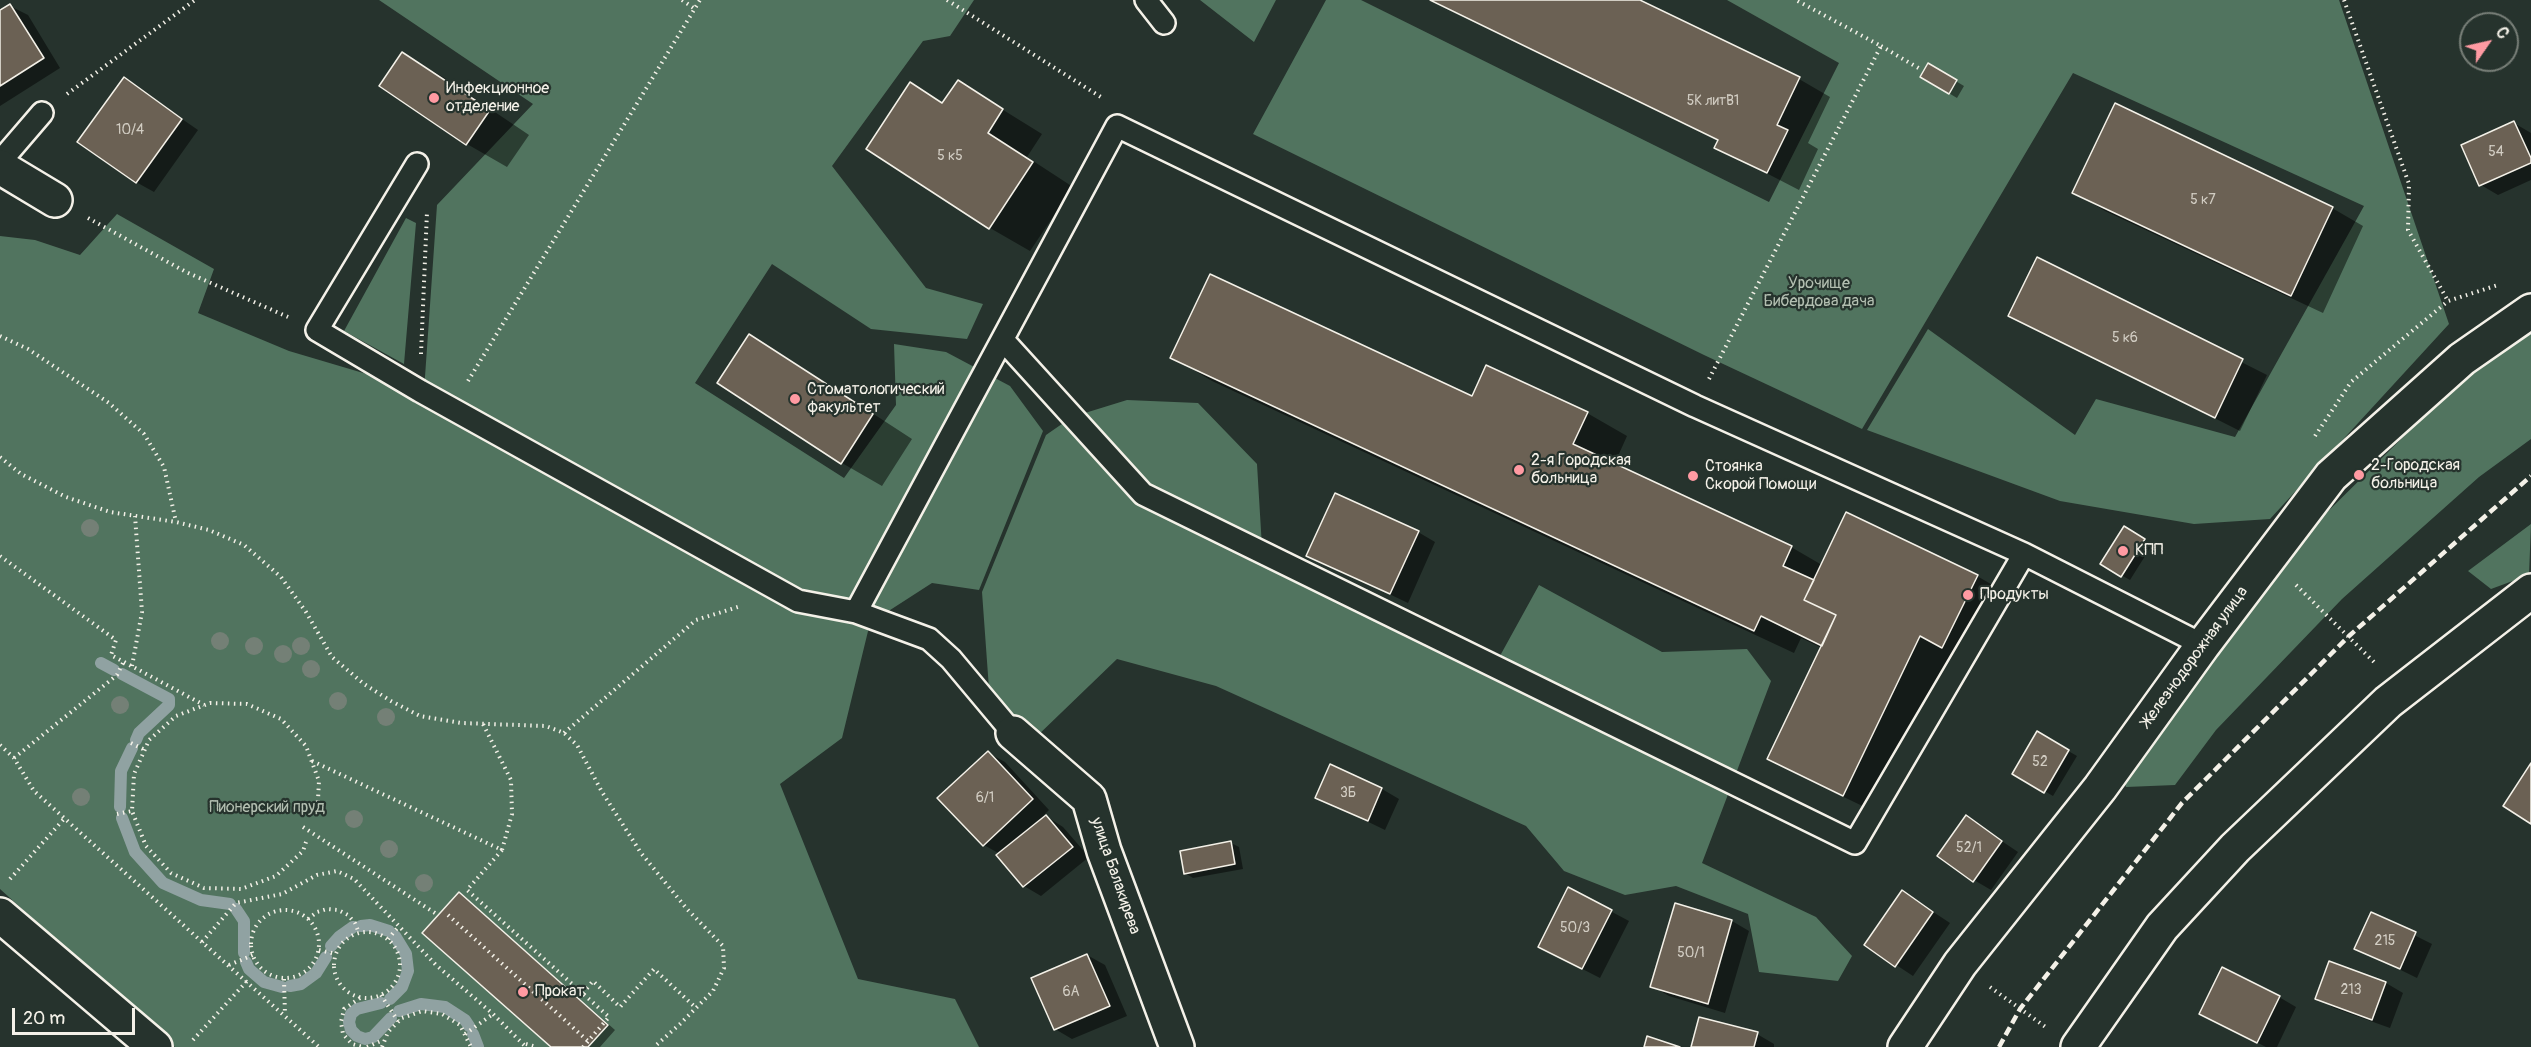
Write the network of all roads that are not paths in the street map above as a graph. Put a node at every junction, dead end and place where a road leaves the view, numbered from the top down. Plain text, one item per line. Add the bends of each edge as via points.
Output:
1 (1146, 0) edge
2 (1164, 23) dead end
3 (42, 112) road end
4 (0, 162) edge
5 (0, 167) edge
6 (413, 171) road end
7 (56, 200) road end
8 (2531, 310) edge
9 (1003, 340) junction
10 (2024, 554) junction
11 (2531, 591) edge
12 (856, 612) junction
13 (2203, 645) junction
14 (1013, 733) joint
15 (0, 915) edge
16 (2067, 1041) edge
17 (155, 1047) edge
18 (1177, 1047) edge
19 (1905, 1047) edge

1 - 2 lane
3 - 4 lane
5 - 7 street
6 - 12 lane via 317,330 782,594 798,601
8 - 13 street, Железнодорожная улица via 2462,359 2331,476
9 - 10 lane via 1117,126 1695,406
9 - 10 lane via 1143,494 1855,843
9 - 12 lane
10 - 13 lane
11 - 16 street via 2388,702 2235,848 2162,927
12 - 14 lane via 929,639 951,659
13 - 19 street, Железнодорожная улица via 2100,788 1960,964
14 - 18 street, улица Балакирева via 1089,799 1104,851
15 - 17 street

